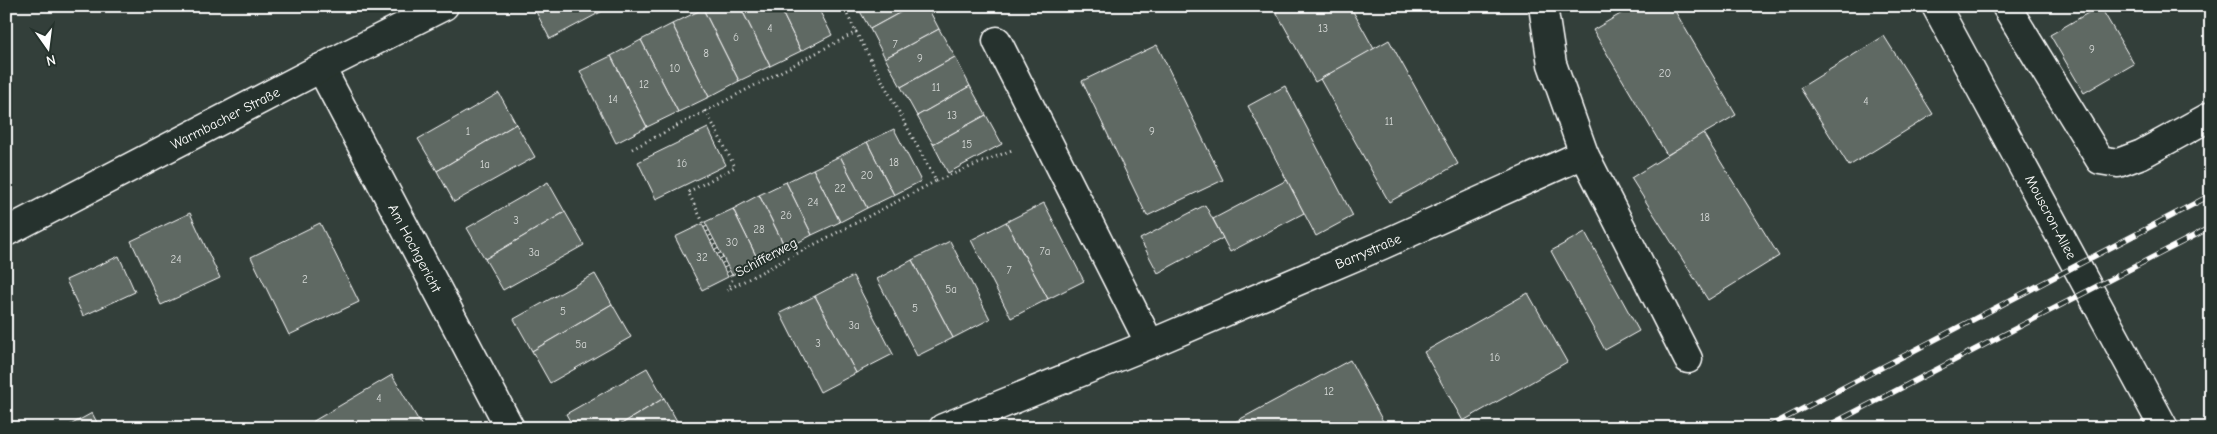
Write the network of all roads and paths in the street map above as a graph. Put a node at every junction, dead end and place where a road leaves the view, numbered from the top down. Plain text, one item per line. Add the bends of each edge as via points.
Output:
1 (444, 6) edge
2 (843, 6) edge
3 (1543, 6) edge
4 (1936, 6) edge
5 (2006, 6) edge
6 (856, 32) junction
7 (997, 41) dead end
8 (321, 68) junction
9 (706, 111) junction
10 (2211, 116) edge
11 (1047, 136) junction
12 (632, 149) dead end
13 (1584, 154) junction
14 (936, 181) junction
15 (6, 232) edge
16 (1150, 344) junction
17 (1688, 359) dead end
18 (510, 428) edge
19 (942, 428) edge
20 (2164, 428) edge

1 - 8 street, Warmbacher Straße
2 - 6 path
3 - 13 street via 1552,64
4 - 20 street, Mouscron-Allee
5 - 10 street via 2100,160 2118,163 2142,154
6 - 9 path
6 - 14 path
7 - 11 street
8 - 15 street, Warmbacher Straße
8 - 18 street, Am Hochgericht
9 - 12 path
9 - 14 path, Schifferweg via 735,167 688,192 732,280 727,290
11 - 14 path, Schifferweg
11 - 16 street
13 - 16 street, Barrystraße
13 - 17 street
16 - 19 street, Barrystraße

